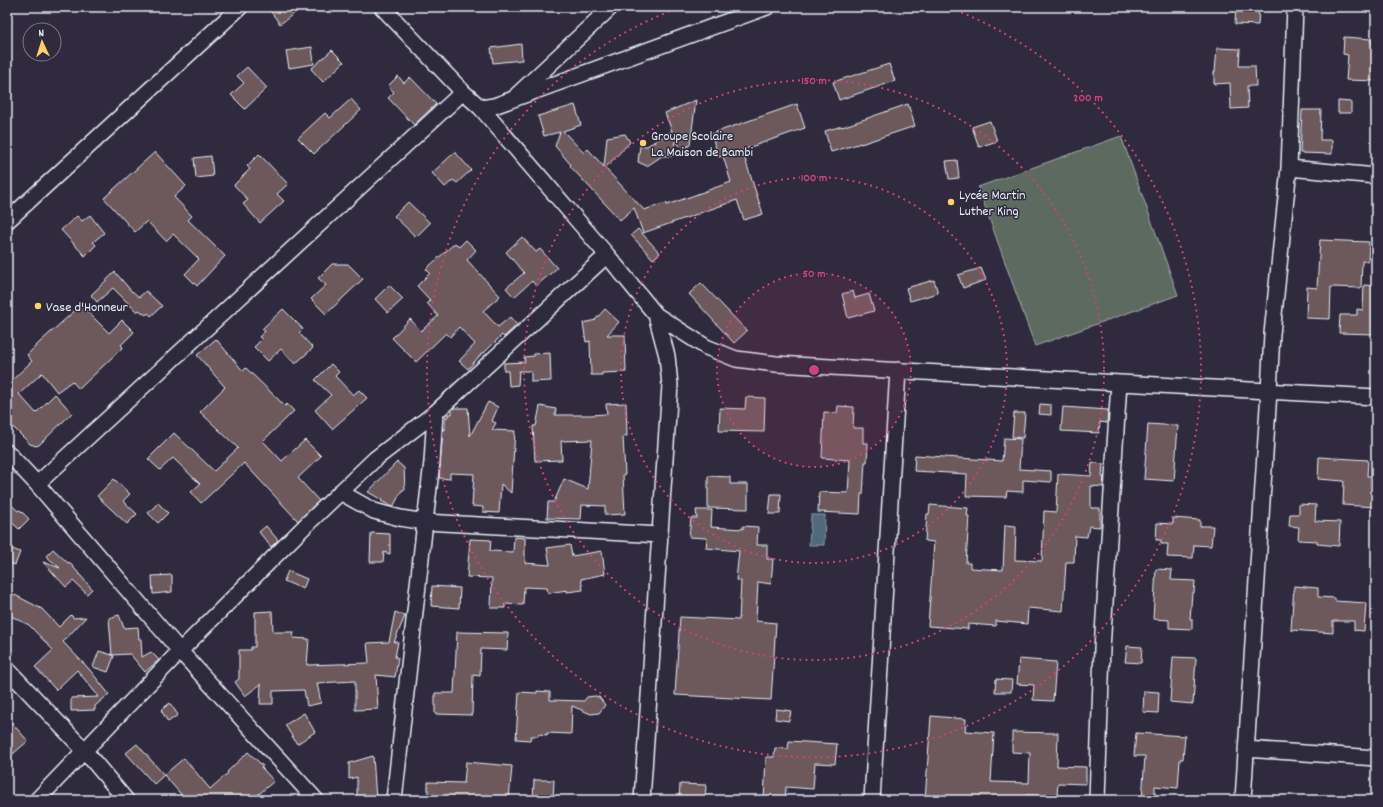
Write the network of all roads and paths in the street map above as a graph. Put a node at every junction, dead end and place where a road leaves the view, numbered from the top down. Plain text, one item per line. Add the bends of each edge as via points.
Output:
1 (382, 7) edge
2 (611, 7) edge
3 (767, 7) edge
4 (1295, 7) edge
5 (232, 9) edge
6 (462, 92) junction
7 (512, 100) junction
8 (481, 108) junction
9 (1289, 168) junction
10 (1376, 176) edge
11 (7, 221) edge
12 (607, 255) junction
13 (656, 315) junction
14 (898, 370) junction
15 (1120, 383) junction
16 (1269, 391) junction
17 (1376, 397) edge
18 (435, 413) junction
19 (7, 452) edge
20 (36, 484) junction
21 (340, 492) junction
22 (425, 522) junction
23 (660, 535) junction
24 (180, 652) junction
25 (7, 669) edge
26 (1246, 749) junction
27 (84, 750) junction
28 (1376, 758) edge
29 (37, 800) edge
30 (126, 800) edge
31 (316, 800) edge
32 (394, 800) edge
33 (642, 800) edge
34 (872, 800) edge
35 (1097, 800) edge
36 (1243, 800) edge

1 - 6 street
2 - 7 street
3 - 7 street
4 - 9 street
5 - 11 street
6 - 8 street
6 - 20 street
7 - 8 street
8 - 12 street
9 - 10 street
9 - 16 street via 1272,334
12 - 13 street
12 - 18 street
13 - 14 street via 706,347 736,359 776,364
13 - 23 street via 667,356 670,385
14 - 15 street
14 - 34 street
15 - 16 street
15 - 35 street via 1102,649
16 - 17 street
16 - 26 street
18 - 21 street via 375,459
18 - 22 street
19 - 20 street
20 - 24 street
21 - 22 street via 374,511
21 - 24 street
22 - 23 street
22 - 32 street
23 - 33 street
24 - 27 street
24 - 31 street
25 - 27 street
26 - 28 street
26 - 36 street
27 - 29 street
27 - 30 street

